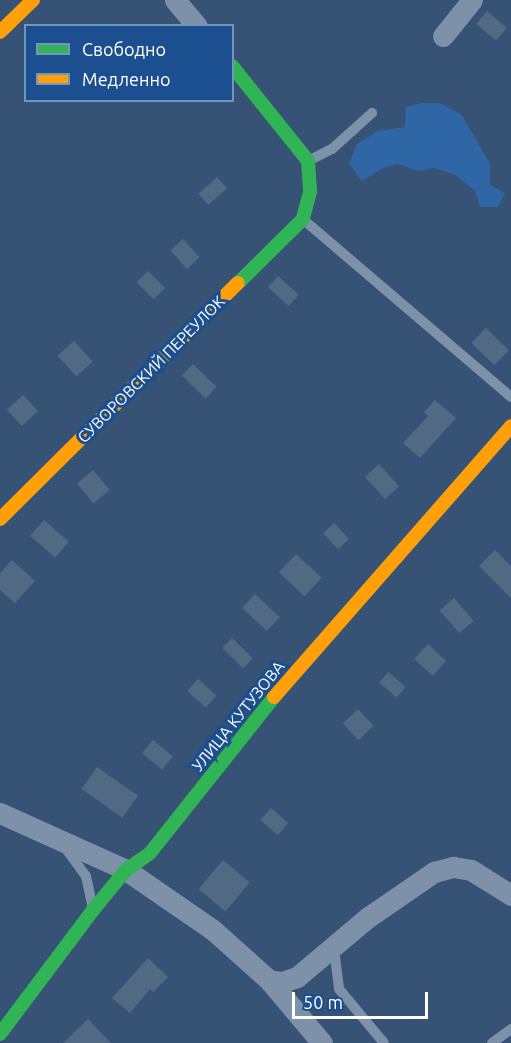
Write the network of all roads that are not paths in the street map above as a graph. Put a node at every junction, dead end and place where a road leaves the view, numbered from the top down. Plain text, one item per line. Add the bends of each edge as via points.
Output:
1 (33, 0) edge
2 (175, 0) edge
3 (472, 0) edge
4 (195, 24) edge
5 (0, 32) edge
6 (443, 36) dead end
7 (234, 68) edge
8 (372, 113) dead end
9 (308, 161) junction
10 (303, 219) junction
11 (511, 397) edge
12 (511, 426) edge
13 (0, 519) edge
14 (0, 813) edge
15 (60, 841) junction
16 (126, 870) junction
17 (511, 896) edge
18 (93, 910) junction
19 (334, 948) junction
20 (269, 980) junction
21 (511, 1029) edge
22 (0, 1034) edge
23 (322, 1043) edge
24 (384, 1043) edge
25 (492, 1043) edge

1 - 5 street
2 - 4 street
3 - 6 street
7 - 9 street
8 - 9 lane via 332,149
9 - 10 street via 310,192
10 - 11 lane
10 - 13 street, СУВОРОВСКИЙ ПЕРЕУЛОК
12 - 16 street, УЛИЦА КУТУЗОВА via 349,614 302,662 150,853
14 - 15 street
15 - 16 street
15 - 18 lane via 86,876
16 - 18 street, УЛИЦА КУТУЗОВА
16 - 20 street via 213,930
17 - 19 street via 471,870 453,867 434,872 375,912
18 - 22 street, УЛИЦА КУТУЗОВА
19 - 20 street via 297,977
19 - 24 lane via 339,989
20 - 23 street
21 - 25 lane

